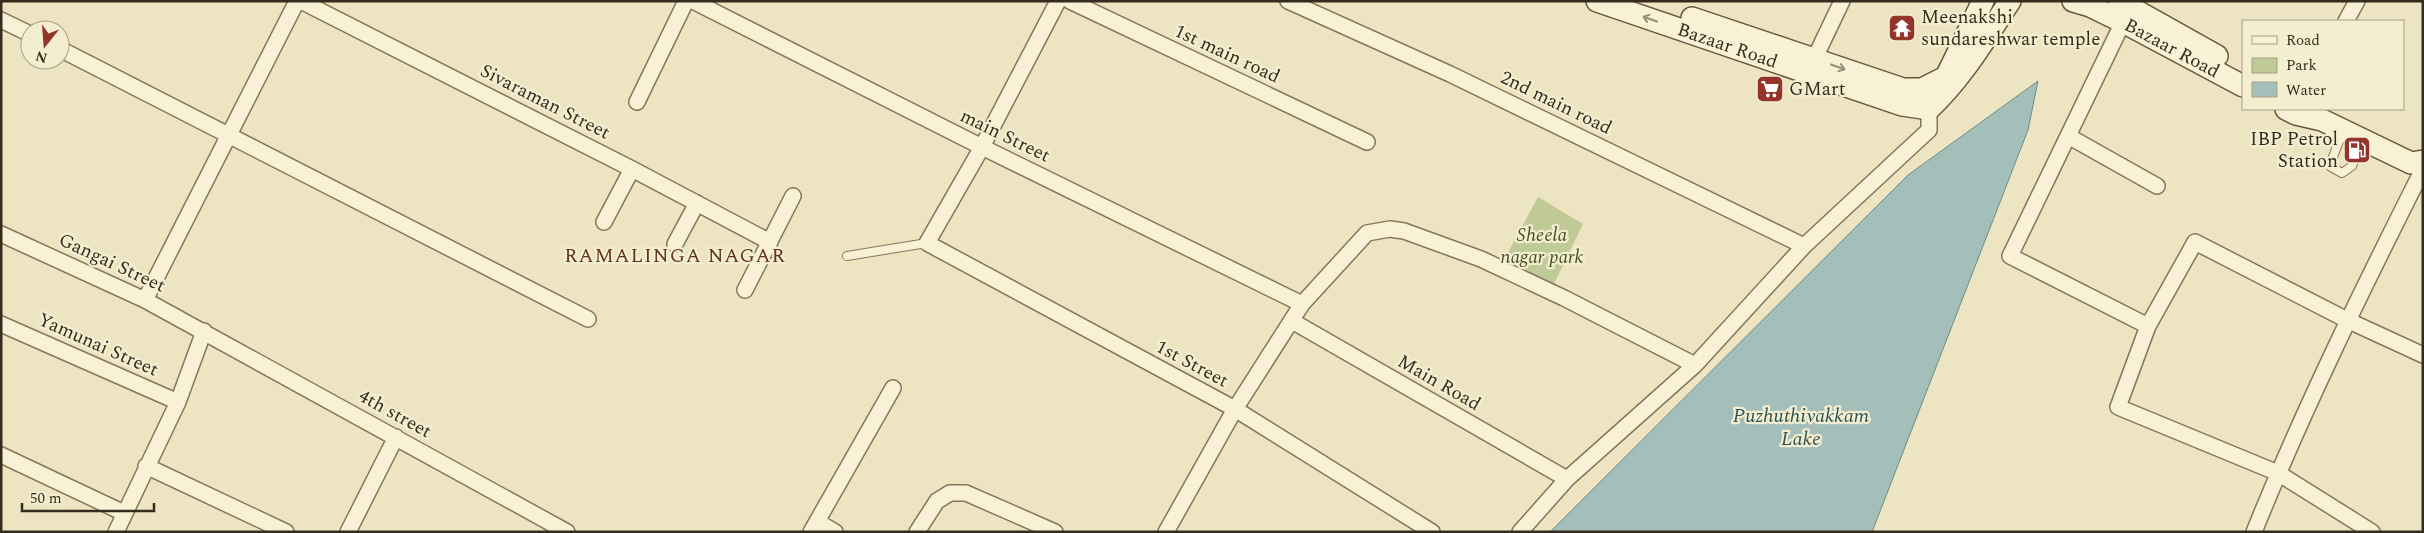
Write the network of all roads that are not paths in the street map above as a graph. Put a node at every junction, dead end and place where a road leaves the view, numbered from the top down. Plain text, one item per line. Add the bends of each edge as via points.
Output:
1 (297, 1) edge
2 (301, 1) edge
3 (686, 1) edge
4 (692, 1) edge
5 (1058, 1) edge
6 (1070, 1) edge
7 (1288, 1) edge
8 (1597, 1) edge
9 (1642, 1) edge
10 (1842, 1) edge
11 (1983, 1) edge
12 (2010, 1) edge
13 (2073, 1) edge
14 (2118, 1) edge
15 (2357, 1) edge
16 (1, 20) edge
17 (2347, 20) edge
18 (2123, 22) junction
19 (20, 29) edge
20 (70, 54) edge
21 (1811, 66) junction
22 (2242, 69) edge
23 (2242, 85) edge
24 (637, 102) dead end
25 (1929, 109) junction
26 (2288, 110) edge
27 (2315, 115) edge
28 (2343, 130) junction
29 (229, 134) junction
30 (2068, 136) junction
31 (2363, 139) junction
32 (1367, 142) dead end
33 (982, 147) junction
34 (2423, 161) edge
35 (632, 169) junction
36 (2423, 169) edge
37 (2157, 186) dead end
38 (793, 196) dead end
39 (698, 203) junction
40 (604, 222) dead end
41 (1, 234) edge
42 (770, 242) junction
43 (927, 243) junction
44 (675, 244) dead end
45 (1804, 246) junction
46 (846, 256) dead end
47 (745, 290) dead end
48 (146, 300) junction
49 (1302, 304) junction
50 (588, 319) dead end
51 (2347, 320) junction
52 (1292, 321) junction
53 (1, 324) edge
54 (2148, 326) junction
55 (204, 331) junction
56 (2423, 355) edge
57 (1695, 365) junction
58 (893, 388) dead end
59 (178, 402) junction
60 (1235, 409) junction
61 (396, 437) junction
62 (1, 455) edge
63 (146, 466) junction
64 (2278, 473) junction
65 (1567, 479) junction
66 (124, 513) junction
67 (814, 527) edge
68 (561, 530) edge
69 (116, 532) edge
70 (286, 532) edge
71 (348, 532) edge
72 (835, 532) edge
73 (917, 532) edge
74 (1055, 532) edge
75 (1166, 532) edge
76 (1432, 532) edge
77 (1520, 532) edge
78 (2254, 532) edge
79 (2372, 532) edge

1 - 29 street
2 - 35 street, Sivaraman Street
3 - 24 street
4 - 33 street, main Street
5 - 33 street
6 - 32 street, 1st main road
7 - 45 street, 2nd main road via 1450,74
21 -> 8 main road, Bazaar Road
9 - 21 main road, Bazaar Road
10 - 21 street
21 -> 11 main road, Bazaar Road via 1903,89 1922,89 1946,77
12 - 25 main road via 1960,76
13 - 18 main road, Bazaar Road
14 - 22 main road, Bazaar Road
15 - 17 street
16 - 19 street
18 - 23 main road, Bazaar Road
18 - 30 street
20 - 29 street
21 - 25 main road, Bazaar Road via 1902,105
25 - 45 street via 1929,130
26 - 27 main road
27 - 28 main road
28 - 31 main road
28 - 31 lane via 2331,162 2331,167 2337,171 2349,170
29 - 48 street
29 - 50 street
30 - 37 street
30 - 54 street via 2010,256
31 - 34 main road via 2411,163
33 - 43 street
33 - 49 street, main Street
35 - 39 street, Sivaraman Street
35 - 40 street
36 - 51 street
38 - 42 street
39 - 42 street, Sivaraman Street
39 - 44 street
41 - 48 street, Gangai Street
42 - 47 street
43 - 46 lane
43 - 60 street, 1st Street
45 - 57 street
48 - 55 street, Gangai Street
49 - 52 street
49 - 57 street via 1367,233 1390,229 1404,231 1481,259
51 - 54 street via 2195,242
51 - 56 street
51 - 64 street
52 - 60 street
52 - 65 street, Main Road
53 - 59 street, Yamunai Street
54 - 64 street via 2118,407
55 - 59 street
55 - 61 street, 4th street
57 - 65 street
58 - 67 street
59 - 63 street
60 - 75 street
60 - 76 street, 1st Street
61 - 68 street, 4th street
61 - 71 street
62 - 66 street
63 - 66 street
63 - 70 street
64 - 78 street
64 - 79 street
65 - 77 street
66 - 69 street
67 - 72 street
73 - 74 street via 937,501 950,492 966,493

